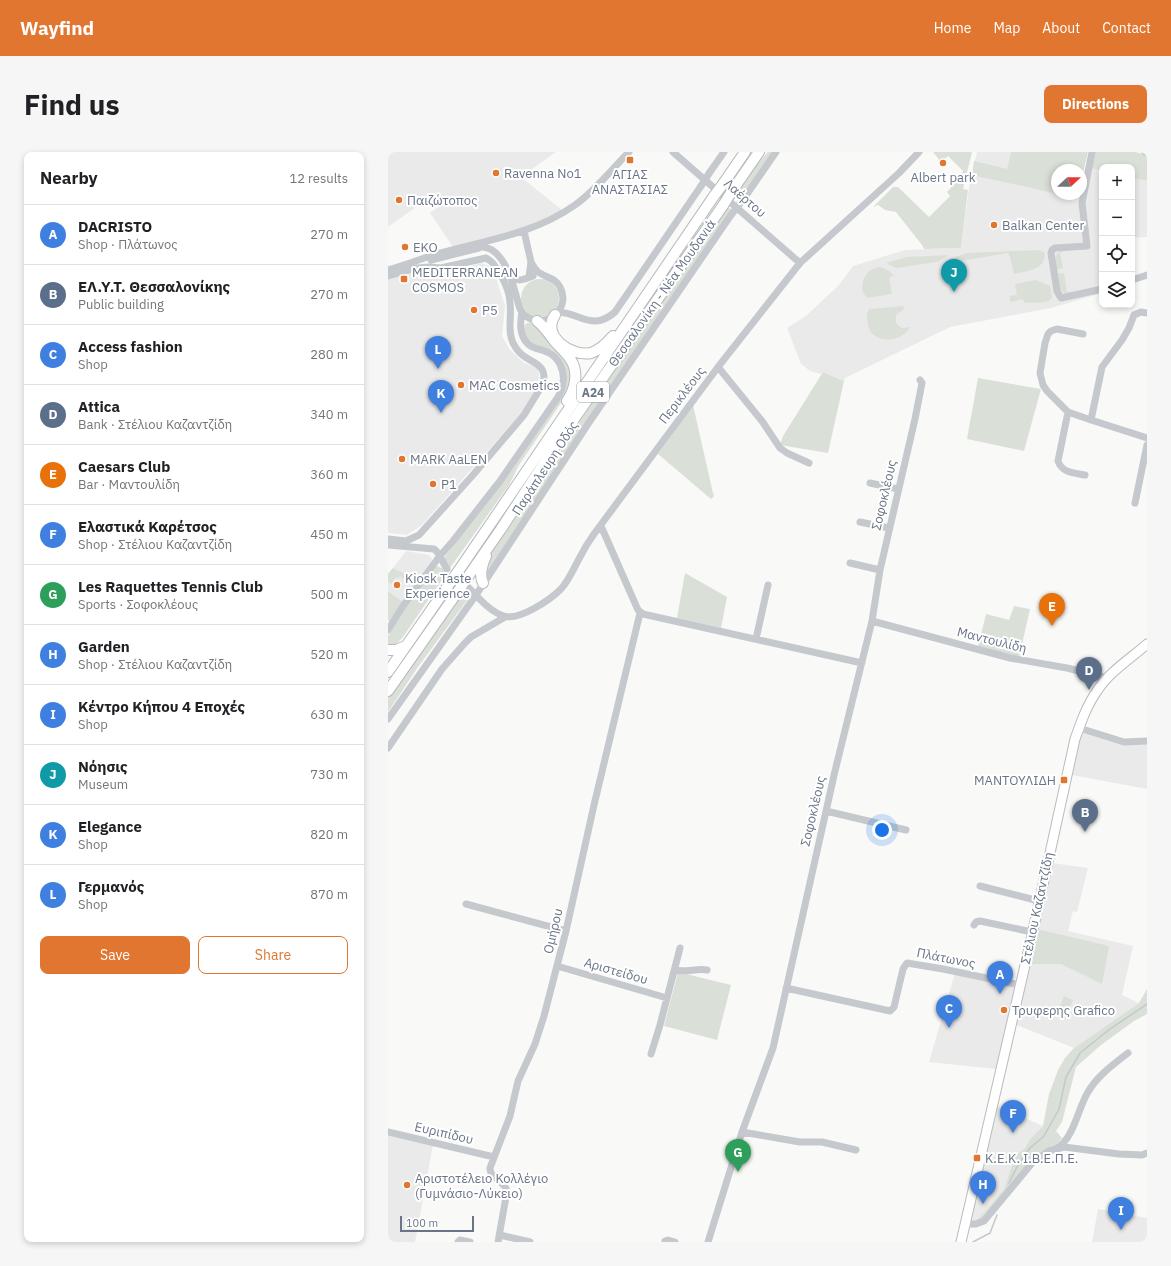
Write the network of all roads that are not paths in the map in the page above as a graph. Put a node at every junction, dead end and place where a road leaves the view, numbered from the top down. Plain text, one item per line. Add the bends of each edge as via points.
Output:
1 (629, 152) edge
2 (673, 152) edge
3 (724, 152) edge
4 (745, 152) edge
5 (759, 152) edge
6 (776, 152) edge
7 (919, 152) edge
8 (1092, 152) edge
9 (524, 232) junction
10 (686, 237) junction
11 (473, 245) junction
12 (481, 247) junction
13 (460, 251) junction
14 (450, 253) junction
15 (531, 262) junction
16 (463, 263) junction
17 (800, 263) junction
18 (453, 266) junction
19 (388, 270) edge
20 (508, 273) junction
21 (543, 275) junction
22 (1147, 275) edge
23 (388, 276) edge
24 (528, 278) junction
25 (1135, 279) edge
26 (1099, 290) edge
27 (517, 297) junction
28 (562, 303) junction
29 (522, 312) junction
30 (1147, 313) edge
31 (556, 314) junction
32 (575, 316) junction
33 (534, 320) junction
34 (521, 329) junction
35 (1083, 334) dead end
36 (718, 367) junction
37 (920, 380) dead end
38 (1068, 412) junction
39 (1090, 420) junction
40 (1147, 438) edge
41 (1147, 445) edge
42 (809, 463) dead end
43 (1085, 475) dead end
44 (870, 483) dead end
45 (898, 489) junction
46 (505, 503) junction
47 (1135, 503) dead end
48 (860, 522) dead end
49 (601, 526) junction
50 (889, 528) junction
51 (501, 529) junction
52 (594, 534) junction
53 (606, 537) junction
54 (388, 539) edge
55 (453, 541) junction
56 (388, 545) edge
57 (420, 548) junction
58 (434, 548) junction
59 (439, 556) junction
60 (850, 563) dead end
61 (880, 570) junction
62 (452, 574) junction
63 (483, 583) junction
64 (768, 584) dead end
65 (465, 585) junction
66 (476, 595) junction
67 (640, 613) junction
68 (505, 617) junction
69 (872, 621) junction
70 (388, 630) edge
71 (756, 639) junction
72 (1147, 644) edge
73 (406, 646) junction
74 (388, 650) edge
75 (388, 657) edge
76 (862, 662) junction
77 (388, 665) edge
78 (388, 672) edge
79 (1107, 678) junction
80 (388, 691) edge
81 (388, 720) edge
82 (1079, 728) junction
83 (1147, 741) edge
84 (388, 748) edge
85 (826, 811) junction
86 (906, 830) dead end
87 (980, 886) dead end
88 (1039, 901) junction
89 (466, 904) dead end
90 (974, 925) dead end
91 (566, 930) junction
92 (1032, 932) junction
93 (680, 948) dead end
94 (557, 966) junction
95 (675, 970) junction
96 (707, 970) dead end
97 (1020, 985) junction
98 (786, 988) junction
99 (668, 998) junction
100 (651, 1054) dead end
101 (1128, 1054) dead end
102 (388, 1132) edge
103 (742, 1132) junction
104 (1057, 1148) junction
105 (856, 1150) dead end
106 (1147, 1153) edge
107 (494, 1157) junction
108 (965, 1224) junction
109 (499, 1239) edge
110 (665, 1241) dead end
111 (458, 1242) edge
112 (470, 1242) edge
113 (530, 1242) edge
114 (675, 1242) edge
115 (708, 1242) edge
116 (961, 1242) edge

1 - 9 street via 575,205
2 - 17 street, Λαέρτου
3 - 32 street, bridge via 615,312 596,321
4 - 10 highway, Θεσσαλονίκη - Νέα Μουδανιά / Α24, bridge
5 - 51 highway, Θεσσαλονίκη - Νέα Μουδανιά / Α24, bridge via 556,445
6 - 63 street, Παράπλευρη Οδός, bridge via 588,424
7 - 17 street, Περικλέους
8 - 26 street via 1082,203 1087,246 1055,248 1051,253 1057,291 1061,298
9 - 11 street
9 - 15 street
10 - 31 highway via 618,331 600,349 583,354 566,347 551,329 551,321
10 - 46 highway, Θεσσαλονίκη - Νέα Μουδανιά / Α24
11 - 12 street
11 - 13 street
12 - 13 street
12 - 20 street via 496,253
13 - 14 street
13 - 16 street
14 - 18 street
14 - 19 street
15 - 21 street
15 - 24 street
16 - 18 street
16 - 54 street via 486,258 496,267 510,300 511,338 520,354 541,368 544,375 543,384 524,415 419,535 406,541
17 - 36 street, Περικλέους
18 - 23 street via 417,268
20 - 24 street via 517,280
20 - 27 street
21 - 24 street
21 - 28 street via 553,279 560,287
22 - 25 street
24 - 27 street via 520,285
27 - 29 street
28 - 31 street
28 - 32 street
29 - 33 street
29 - 34 street
30 - 39 street via 1134,315 1122,340 1102,367
31 - 32 street
31 - 33 street via 549,319
33 - 34 street via 525,322
33 - 46 highway via 543,325 571,360 575,381 571,395 522,469
34 - 55 street via 528,344 549,352 556,358 562,368 563,384 558,397 512,465
35 - 38 street via 1057,329 1051,331 1045,343 1040,366 1040,379 1043,385
36 - 42 street via 762,421 780,448
36 - 49 street, Περικλέους
37 - 45 street, Σοφοκλέους via 922,383 919,398
38 - 39 street
38 - 43 street via 1058,461 1062,469
39 - 40 street
41 - 47 street
44 - 45 street
45 - 50 street, Σοφοκλέους
46 - 62 highway, Θεσσαλονίκη - Νέα Μουδανιά / Α24
48 - 50 street
49 - 52 street, Περικλέους
49 - 53 street
50 - 61 street, Σοφοκλέους
51 - 63 highway via 484,560
51 - 65 highway, Θεσσαλονίκη - Νέα Μουδανιά / Α24
52 - 53 street
52 - 68 street, Περικλέους via 561,590 524,614
53 - 67 street
55 - 58 street via 443,547
55 - 59 street
56 - 57 street
57 - 58 street
57 - 59 street
58 - 59 street
59 - 62 street
59 - 70 street
60 - 61 street
61 - 69 street, Σοφοκλέους
62 - 73 highway, Θεσσαλονίκη - Νέα Μουδανιά / Α24
63 - 66 street, Παράπλευρη Οδός
64 - 71 street
65 - 66 street
65 - 80 highway, Θεσσαλονίκη - Νέα Μουδανιά / Α24
66 - 68 street via 495,612
66 - 81 street, Παράπλευρη Οδός
67 - 71 street
67 - 91 street, Ομήρου
68 - 84 street via 464,644 442,669
69 - 76 street, Σοφοκλέους
69 - 79 street, Μαντουλίδη via 1010,658
71 - 76 street
72 - 79 main road, Στέλιου Καζαντζίδη
73 - 74 highway
73 - 78 highway, Θεσσαλονίκη - Νέα Μουδανιά / Α24
75 - 77 highway
76 - 85 street, Σοφοκλέους
79 - 82 main road, Στέλιου Καζαντζίδη via 1091,700
82 - 83 street via 1124,742
82 - 88 main road, Στέλιου Καζαντζίδη
85 - 86 street
85 - 98 street, Σοφοκλέους
87 - 88 street
88 - 92 main road, Στέλιου Καζαντζίδη
89 - 91 street
90 - 92 street via 980,921
91 - 94 street, Ομήρου
92 - 97 main road, Στέλιου Καζαντζίδη
93 - 95 street
94 - 99 street, Αριστείδου
94 - 107 street, Ομήρου via 540,1030 518,1081 510,1116
95 - 96 street
95 - 99 street
97 - 98 street, Πλάτωνος via 907,963 903,969 894,1007 890,1011
97 - 108 main road, Στέλιου Καζαντζίδη
98 - 103 street, Σοφοκλέους via 771,1056
99 - 100 street
101 - 104 street via 1102,1075 1090,1089 1072,1129 1062,1146
102 - 107 street, Ευριπίδου
103 - 105 street via 800,1142 822,1142
103 - 115 street, Σοφοκλέους
104 - 106 street via 1068,1147 1119,1154
104 - 108 street via 1033,1162 984,1221
107 - 109 street, Ομήρου via 491,1173 503,1183 507,1191
108 - 116 main road, Στέλιου Καζαντζίδη
109 - 113 street
110 - 114 street
111 - 112 street

